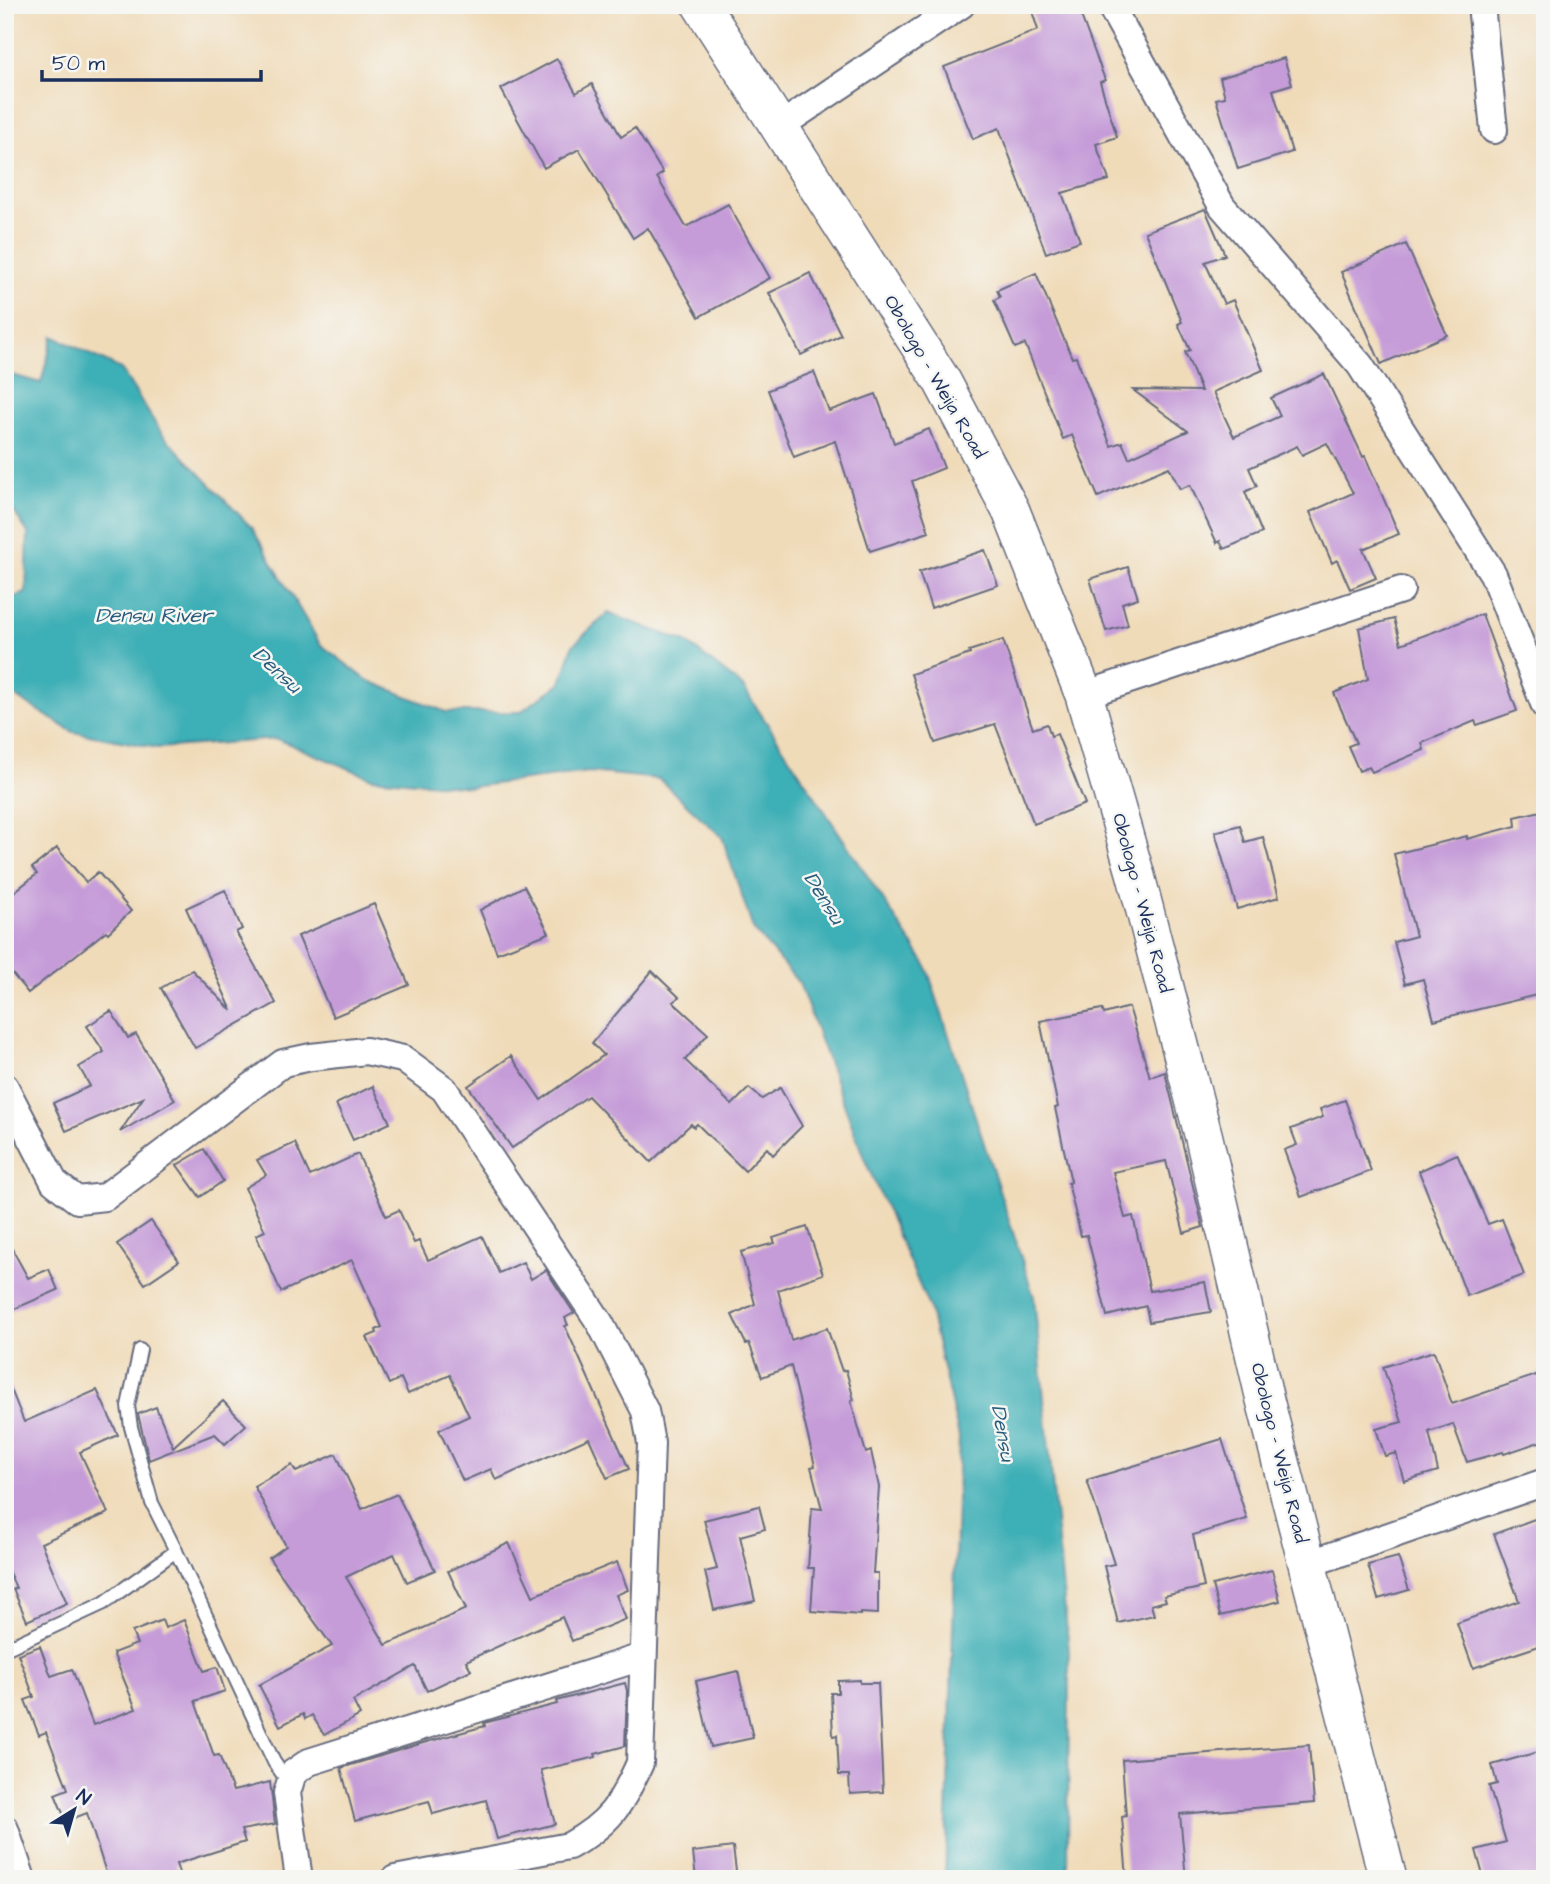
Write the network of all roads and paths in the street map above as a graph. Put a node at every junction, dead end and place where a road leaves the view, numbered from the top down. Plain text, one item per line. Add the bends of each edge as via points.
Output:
1 (701, 5) edge
2 (961, 5) edge
3 (1110, 5) edge
4 (1481, 5) edge
5 (780, 126) junction
6 (1494, 130) dead end
7 (1401, 590) dead end
8 (1084, 695) junction
9 (1545, 706) edge
10 (5, 1087) edge
11 (141, 1350) dead end
12 (1545, 1482) edge
13 (176, 1551) junction
14 (1308, 1564) junction
15 (5, 1650) edge
16 (642, 1657) junction
17 (289, 1783) junction
18 (5, 1829) edge
19 (22, 1879) edge
20 (299, 1879) edge
21 (395, 1879) edge
22 (1388, 1879) edge

1 - 5 street, Obologo - Weija Road
2 - 5 street
3 - 9 street via 1222,206 1360,365 1493,574
4 - 6 street
5 - 8 street, Obologo - Weija Road via 942,382 999,487
7 - 8 street
8 - 14 street, Obologo - Weija Road via 1204,1138
10 - 16 street via 54,1182 77,1200 104,1196 283,1063 366,1051 403,1059 443,1089 600,1323 645,1410 651,1443
11 - 13 lane via 128,1406 131,1427 152,1503
12 - 14 street
13 - 15 lane via 104,1603
13 - 17 lane via 274,1762
14 - 22 street, Obologo - Weija Road
16 - 17 street via 309,1762 293,1773
16 - 21 street via 640,1763 614,1811 594,1832 569,1846
17 - 20 street
18 - 19 street

